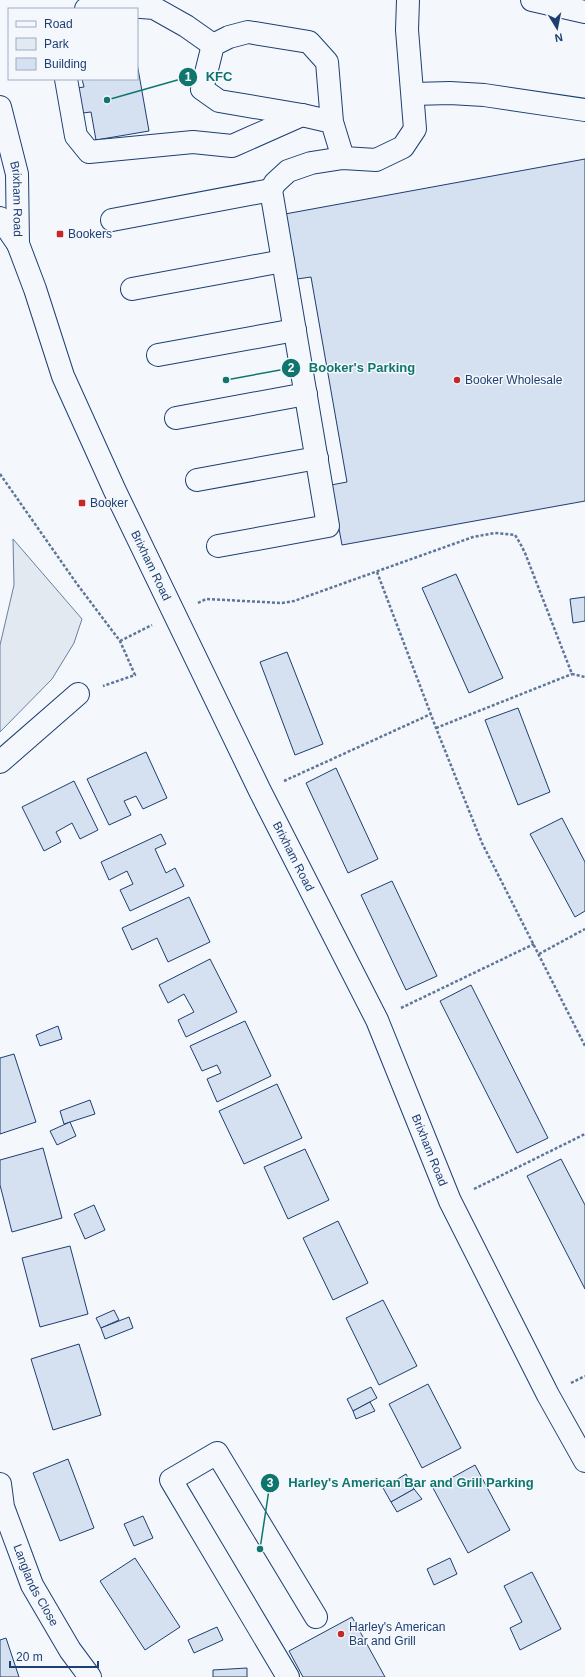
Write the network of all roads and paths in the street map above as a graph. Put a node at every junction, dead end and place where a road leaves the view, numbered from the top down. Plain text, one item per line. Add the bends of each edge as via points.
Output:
1 (408, 0) edge
2 (536, 0) edge
3 (90, 8) edge
4 (585, 12) edge
5 (213, 45) junction
6 (66, 80) edge
7 (413, 94) junction
8 (0, 108) edge
9 (585, 110) edge
10 (302, 115) junction
11 (332, 122) junction
12 (343, 158) junction
13 (271, 190) junction
14 (0, 218) edge
15 (112, 220) dead end
16 (18, 244) junction
17 (283, 261) junction
18 (132, 289) dead end
19 (295, 330) junction
20 (158, 355) dead end
21 (306, 394) junction
22 (176, 418) dead end
23 (317, 458) junction
24 (0, 474) edge
25 (197, 480) dead end
26 (218, 546) dead end
27 (377, 572) junction
28 (174, 613) junction
29 (120, 641) junction
30 (572, 674) junction
31 (585, 677) edge
32 (78, 694) joint
33 (431, 714) junction
34 (436, 728) junction
35 (0, 762) edge
36 (260, 791) junction
37 (585, 929) edge
38 (534, 944) junction
39 (539, 954) junction
40 (376, 1020) junction
41 (585, 1046) edge
42 (585, 1134) edge
43 (450, 1201) junction
44 (585, 1461) edge
45 (0, 1484) edge
46 (316, 1617) dead end
47 (90, 1677) edge
48 (288, 1677) edge

1 - 7 main road via 407,30
2 - 4 main road
3 - 5 main road via 104,4 154,8
5 - 10 main road via 202,89 219,101
5 - 11 main road via 248,32 309,42 327,62
6 - 10 main road via 76,136 89,152 192,142 232,146
7 - 9 main road via 484,95
7 - 12 main road via 415,128 403,147 376,160
8 - 16 main road, Brixham Road via 17,174
10 - 11 main road
11 - 12 main road
12 - 13 main road via 311,163 288,171 275,182
13 - 15 main road
13 - 17 main road
14 - 16 main road, Brixham Road
16 - 28 main road, Brixham Road via 63,376
17 - 18 main road
17 - 19 main road
19 - 20 main road
19 - 21 main road
21 - 22 main road
21 - 23 main road
23 - 25 main road
23 - 26 main road via 328,526
24 - 29 path
27 - 28 path via 294,601 282,603 206,599
27 - 30 path via 473,537 495,533 515,535 523,548
27 - 33 path
28 - 29 path
28 - 36 main road, Brixham Road
29 - 32 path via 135,675
30 - 31 path
30 - 34 path
32 - 35 main road
33 - 34 path
33 - 36 path
34 - 38 path via 482,843
36 - 40 main road, Brixham Road
37 - 39 path
38 - 39 path
38 - 40 path
39 - 41 path
40 - 43 main road, Brixham Road
42 - 43 path
43 - 44 main road, Brixham Road via 548,1395
45 - 47 main road, Langlands Close via 3,1507 32,1585 70,1650
46 - 48 main road via 217,1453 171,1480

